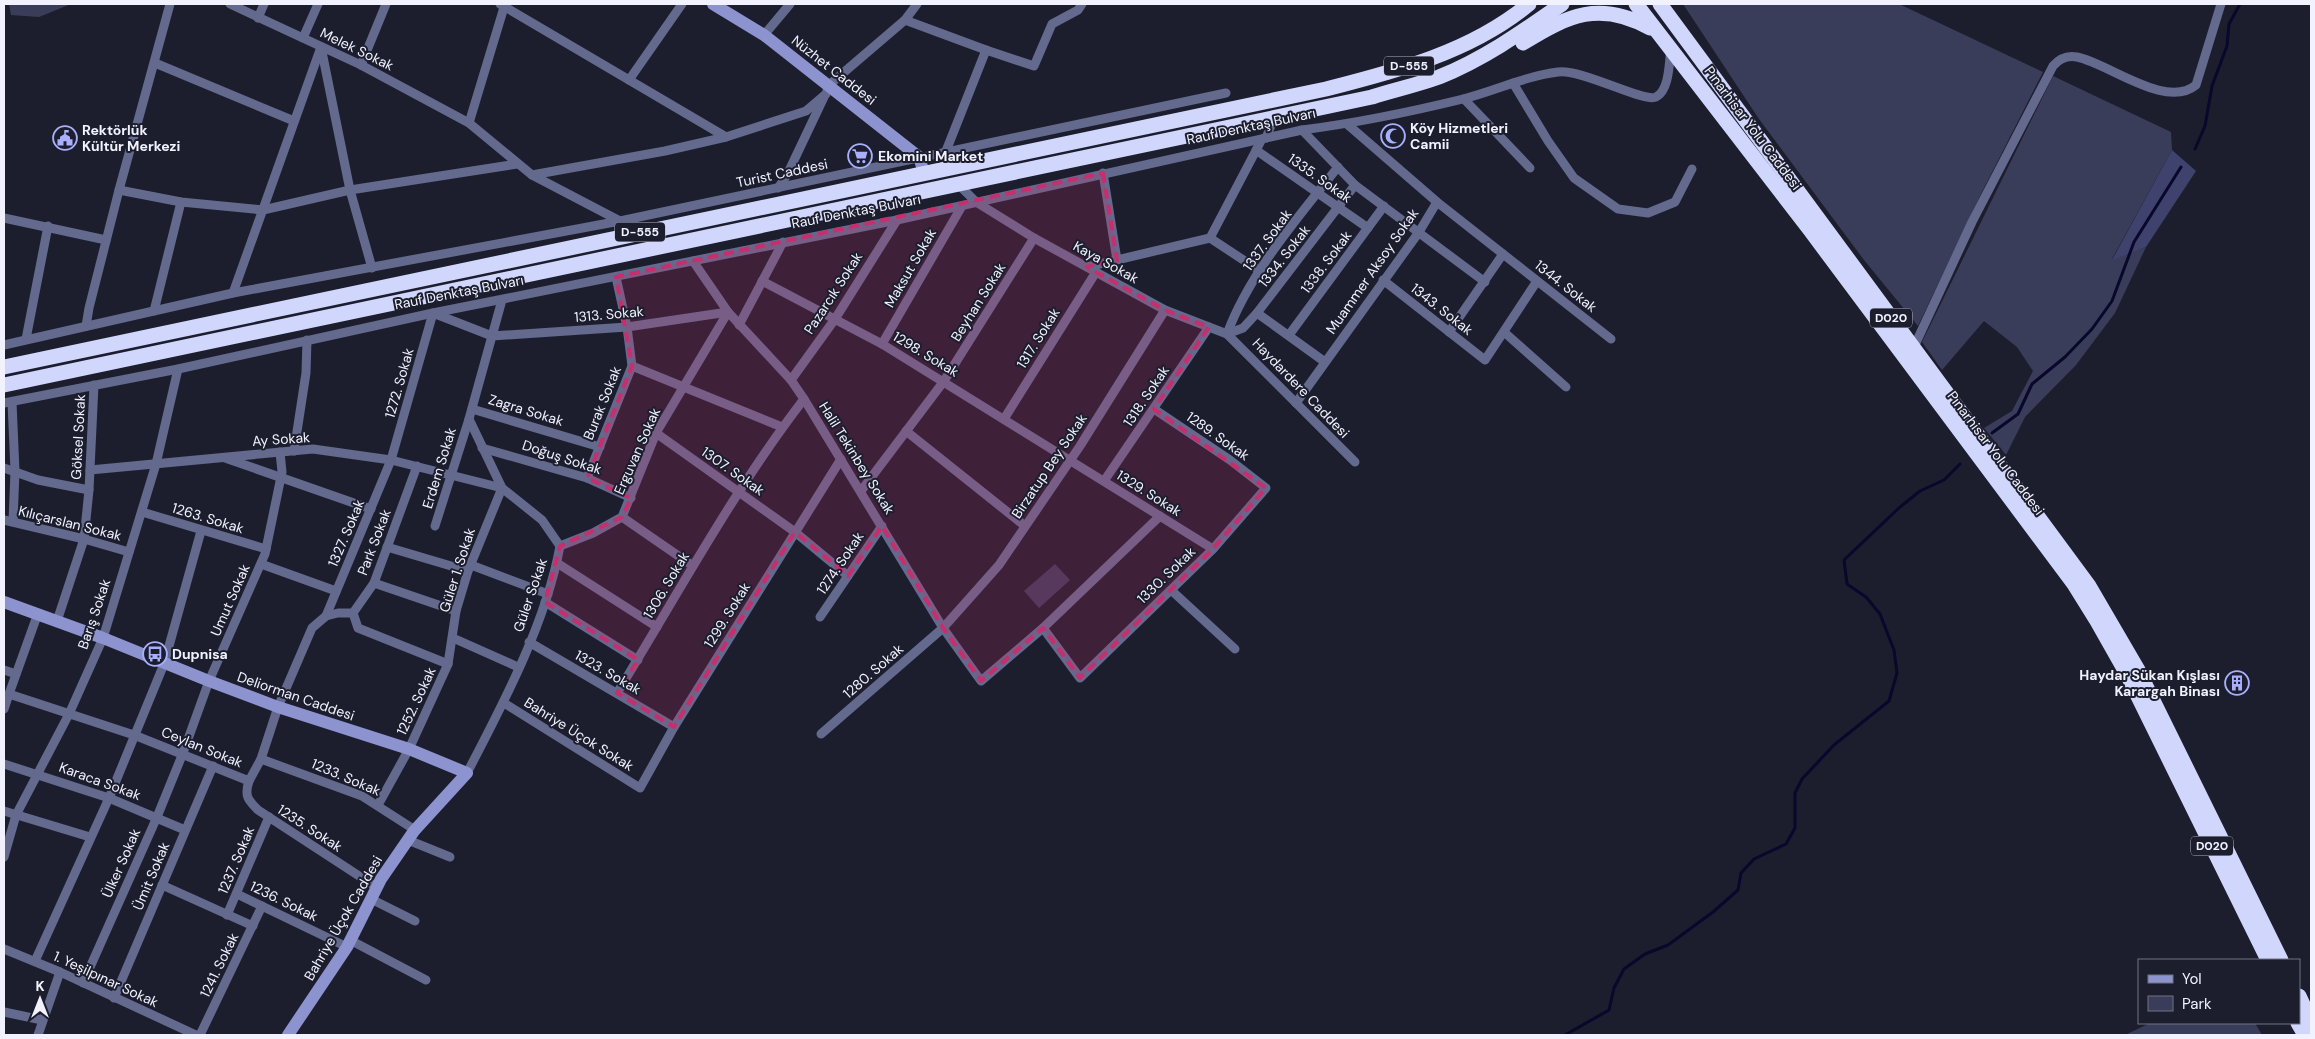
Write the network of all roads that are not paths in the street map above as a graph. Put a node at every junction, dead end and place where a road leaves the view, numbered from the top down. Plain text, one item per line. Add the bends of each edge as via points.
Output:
1 (170, 4) edge
2 (230, 4) edge
3 (264, 4) edge
4 (318, 4) edge
5 (386, 4) edge
6 (682, 4) edge
7 (713, 4) edge
8 (790, 4) edge
9 (917, 4) edge
10 (1082, 4) edge
11 (1529, 4) edge
12 (1562, 4) edge
13 (1636, 4) edge
14 (1660, 4) edge
15 (1667, 4) edge
16 (2221, 4) edge
17 (503, 5) edge
18 (258, 18) junction
19 (905, 20) junction
20 (1678, 30) junction
21 (764, 34) junction
22 (303, 38) junction
23 (321, 47) junction
24 (1671, 47) junction
25 (986, 50) junction
26 (155, 63) junction
27 (361, 65) junction
28 (1439, 77) junction
29 (629, 80) junction
30 (1513, 83) junction
31 (827, 89) junction
32 (1226, 93) dead end
33 (1464, 99) junction
34 (1140, 111) junction
35 (1274, 118) junction
36 (294, 121) junction
37 (469, 123) junction
38 (1347, 124) junction
39 (1144, 127) junction
40 (1302, 130) junction
41 (726, 137) junction
42 (1264, 139) junction
43 (1256, 150) junction
44 (946, 151) junction
45 (919, 157) junction
46 (517, 164) junction
47 (1338, 168) junction
48 (1530, 168) dead end
49 (1692, 169) dead end
50 (924, 173) junction
51 (1103, 173) junction
52 (532, 175) junction
53 (958, 185) junction
54 (1356, 185) junction
55 (778, 188) junction
56 (119, 190) junction
57 (350, 190) junction
58 (1317, 194) junction
59 (181, 202) junction
60 (976, 202) junction
61 (1437, 202) junction
62 (962, 206) junction
63 (1384, 206) junction
64 (1338, 208) junction
65 (263, 210) junction
66 (4, 218) edge
67 (897, 220) junction
68 (620, 221) junction
69 (48, 226) junction
70 (1368, 228) junction
71 (1419, 232) junction
72 (1034, 238) junction
73 (1210, 238) junction
74 (106, 240) junction
75 (783, 242) junction
76 (1503, 254) junction
77 (1117, 260) junction
78 (693, 262) junction
79 (1087, 267) junction
80 (372, 268) junction
81 (1260, 271) junction
82 (1096, 272) junction
83 (616, 278) junction
84 (762, 280) junction
85 (1383, 280) junction
86 (1537, 281) junction
87 (1485, 282) junction
88 (232, 293) junction
89 (502, 300) junction
90 (1165, 310) junction
91 (154, 311) junction
92 (728, 312) junction
93 (433, 313) junction
94 (1257, 313) junction
95 (834, 319) junction
96 (739, 325) junction
97 (86, 326) junction
98 (627, 327) junction
99 (1210, 327) junction
100 (1449, 332) junction
101 (1504, 332) junction
102 (1227, 334) junction
103 (1289, 335) junction
104 (492, 336) junction
105 (26, 339) junction
106 (1611, 339) dead end
107 (307, 340) junction
108 (882, 344) junction
109 (4, 345) edge
110 (1913, 349) junction
111 (1325, 362) junction
112 (632, 366) junction
113 (4, 367) edge
114 (178, 368) junction
115 (791, 380) junction
116 (944, 382) junction
117 (4, 385) edge
118 (94, 385) junction
119 (684, 386) junction
120 (1566, 388) dead end
121 (804, 399) junction
122 (8, 402) edge
123 (1296, 403) junction
124 (472, 409) junction
125 (1154, 409) junction
126 (469, 418) junction
127 (1004, 419) junction
128 (782, 427) junction
129 (906, 431) junction
130 (656, 433) junction
131 (600, 447) junction
132 (482, 448) junction
133 (294, 451) junction
134 (280, 452) junction
135 (222, 457) junction
136 (842, 459) junction
137 (391, 460) junction
138 (1070, 460) junction
139 (1355, 462) dead end
140 (156, 464) junction
141 (416, 466) junction
142 (4, 468) edge
143 (90, 470) junction
144 (15, 471) junction
145 (451, 476) junction
146 (587, 478) junction
147 (281, 479) junction
148 (1104, 481) junction
149 (502, 488) junction
150 (1266, 488) joint
151 (89, 490) junction
152 (861, 491) junction
153 (738, 492) junction
154 (631, 498) junction
155 (371, 509) junction
156 (142, 512) junction
157 (622, 516) junction
158 (1160, 516) junction
159 (8, 521) edge
160 (435, 526) dead end
161 (882, 526) junction
162 (1025, 526) junction
163 (202, 531) junction
164 (795, 532) junction
165 (84, 539) junction
166 (560, 546) junction
167 (387, 547) junction
168 (266, 549) junction
169 (1213, 549) junction
170 (129, 552) junction
171 (557, 563) junction
172 (261, 564) junction
173 (693, 566) junction
174 (469, 568) junction
175 (848, 576) junction
176 (374, 583) junction
177 (1170, 590) junction
178 (336, 591) junction
179 (546, 598) junction
180 (4, 602) edge
181 (456, 610) junction
182 (353, 613) junction
183 (37, 616) junction
184 (326, 616) junction
185 (820, 617) dead end
186 (57, 621) junction
187 (657, 627) junction
188 (942, 628) junction
189 (1043, 628) junction
190 (103, 638) junction
191 (453, 638) junction
192 (529, 642) junction
193 (1235, 649) dead end
194 (638, 660) junction
195 (164, 664) junction
196 (448, 664) junction
197 (518, 667) junction
198 (4, 670) edge
199 (16, 674) junction
200 (209, 682) junction
201 (617, 693) junction
202 (9, 694) junction
203 (504, 703) junction
204 (278, 707) junction
205 (4, 709) edge
206 (69, 714) junction
207 (674, 727) junction
208 (821, 734) dead end
209 (134, 735) junction
210 (409, 749) junction
211 (183, 753) junction
212 (261, 759) junction
213 (4, 764) edge
214 (212, 766) junction
215 (38, 773) junction
216 (467, 773) junction
217 (249, 781) junction
218 (640, 788) joint
219 (108, 798) junction
220 (378, 805) junction
221 (4, 811) edge
222 (16, 815) junction
223 (157, 817) junction
224 (269, 817) junction
225 (185, 830) junction
226 (412, 835) junction
227 (90, 838) junction
228 (450, 856) dead end
229 (4, 857) edge
230 (162, 885) junction
231 (373, 893) junction
232 (237, 894) junction
233 (262, 906) junction
234 (227, 914) junction
235 (415, 921) dead end
236 (253, 926) junction
237 (348, 943) junction
238 (4, 949) edge
239 (2268, 959) edge
240 (2281, 959) edge
241 (36, 961) junction
242 (60, 972) junction
243 (426, 980) dead end
244 (83, 983) junction
245 (114, 998) junction
246 (2300, 998) edge
247 (4, 1012) edge
248 (42, 1020) junction
249 (2311, 1022) edge
250 (2299, 1024) edge
251 (38, 1035) edge
252 (198, 1035) edge
253 (288, 1035) edge
254 (2305, 1035) edge

1 - 26 street
2 - 18 street, Melek Sokak
3 - 18 street
4 - 22 street
5 - 27 street
6 - 29 street
7 - 21 street, Nüzhet Caddesi
8 - 21 street
9 - 19 street
10 - 25 street via 1078,10 1052,24 1034,66
11 - 39 highway, Rauf Denktaş Bulvarı / D-555 via 1497,27 1465,44 1394,70 1326,89
12 - 28 highway, Rauf Denktaş Bulvarı / D-555 via 1496,49
13 - 24 highway, Pınarhisar Yolu Caddesi
14 - 20 highway, Pınarhisar Yolu Caddesi
15 - 20 highway
16 - 110 street via 2196,85 2184,92 2138,83 2076,56 2059,60 2053,66 1972,222
17 - 29 street
17 - 37 street
18 - 22 street, Melek Sokak
19 - 25 street
19 - 31 street
20 - 110 highway, Pınarhisar Yolu Caddesi / D020
21 - 31 street, Nüzhet Caddesi
22 - 23 street, Melek Sokak
23 - 27 street, Melek Sokak
23 - 36 street
23 - 57 street
24 - 28 highway via 1634,18 1614,10 1585,10 1564,18 1486,63
24 - 30 street, Rauf Denktaş Bulvarı via 1666,84 1655,98 1646,99 1600,80 1560,72
24 - 239 highway, Pınarhisar Yolu Caddesi / D020 via 2074,584 2127,674
25 - 44 street
26 - 36 street
26 - 56 street
27 - 37 street, Melek Sokak
28 - 35 highway, Rauf Denktaş Bulvarı / D-555 via 1372,97
29 - 41 street
30 - 33 street, Rauf Denktaş Bulvarı
30 - 49 street via 1574,178 1618,210 1648,213 1676,202
31 - 41 street via 806,111
31 - 45 street, Nüzhet Caddesi
31 - 55 street
32 - 34 street, Turist Caddesi
33 - 38 street, Rauf Denktaş Bulvarı
33 - 48 street
34 - 39 street
34 - 44 street, Turist Caddesi
35 - 42 street
35 - 53 highway, Rauf Denktaş Bulvarı / D-555
36 - 65 street
37 - 46 street, Melek Sokak
38 - 40 street, Rauf Denktaş Bulvarı
38 - 61 street, Muammer Aksoy Sokak
39 - 50 highway, Rauf Denktaş Bulvarı / D-555
40 - 42 street, Rauf Denktaş Bulvarı
40 - 47 street
41 - 52 street
42 - 43 street
42 - 51 street, Rauf Denktaş Bulvarı
43 - 58 street, 1335. Sokak
43 - 73 street
44 - 45 street, Turist Caddesi
45 - 50 street
45 - 55 street, Turist Caddesi
46 - 52 street, Melek Sokak
46 - 57 street
47 - 54 street
47 - 58 street, 1337. Sokak
50 - 113 highway, Rauf Denktaş Bulvarı / D-555
51 - 60 street, Rauf Denktaş Bulvarı
51 - 77 street
52 - 68 street, Melek Sokak
53 - 60 street, Kaya Sokak
53 - 117 highway, Rauf Denktaş Bulvarı / D-555
54 - 63 street
54 - 64 street, 1334. Sokak
55 - 68 street, Turist Caddesi
56 - 59 street
56 - 74 street
57 - 65 street
57 - 80 street
58 - 64 street, 1335. Sokak
58 - 81 street, 1337. Sokak
59 - 65 street
59 - 91 street
60 - 62 street, Rauf Denktaş Bulvarı
60 - 72 street, Kaya Sokak
61 - 71 street, Muammer Aksoy Sokak
61 - 76 street, 1344. Sokak
62 - 67 street, Rauf Denktaş Bulvarı
62 - 108 street, Maksut Sokak
63 - 70 street, 1338. Sokak
63 - 71 street
64 - 70 street, 1335. Sokak
64 - 94 street, 1334. Sokak
65 - 88 street
66 - 69 street
67 - 75 street, Rauf Denktaş Bulvarı
67 - 95 street, Pazarcık Sokak
68 - 80 street, Turist Caddesi
69 - 74 street
69 - 105 street
70 - 103 street, 1338. Sokak
71 - 85 street, Muammer Aksoy Sokak
71 - 87 street
72 - 79 street, Kaya Sokak
72 - 116 street, Beyhan Sokak
73 - 77 street
73 - 81 street
74 - 97 street
75 - 78 street, Rauf Denktaş Bulvarı
75 - 84 street
76 - 86 street, 1344. Sokak
76 - 87 street
77 - 79 street
78 - 83 street, Rauf Denktaş Bulvarı
78 - 92 street, Halil Tekinbey Sokak
79 - 82 street, Kaya Sokak
80 - 88 street, Turist Caddesi
81 - 102 street, 1337. Sokak via 1234,315
82 - 90 street, Kaya Sokak
82 - 127 street, 1317. Sokak
83 - 89 street, Rauf Denktaş Bulvarı
83 - 98 street, Burak Sokak
84 - 95 street, 1298. Sokak
84 - 96 street
85 - 100 street, 1343. Sokak
85 - 111 street, Muammer Aksoy Sokak
86 - 101 street
86 - 106 street, 1344. Sokak
87 - 100 street
88 - 91 street, Turist Caddesi
89 - 93 street, Rauf Denktaş Bulvarı
89 - 104 street
90 - 99 street, Kaya Sokak
90 - 138 street, Birzatup Bey Sokak
91 - 97 street, Turist Caddesi
92 - 96 street, Halil Tekinbey Sokak
92 - 98 street, 1313. Sokak
92 - 119 street, Erguvan Sokak
93 - 104 street
93 - 107 street, Rauf Denktaş Bulvarı
93 - 137 street, 1272. Sokak
94 - 102 street, 1334. Sokak via 1244,328
94 - 103 street
95 - 108 street, 1298. Sokak
95 - 115 street, Pazarcık Sokak
96 - 115 street, Halil Tekinbey Sokak
97 - 105 street, Turist Caddesi
98 - 104 street, 1313. Sokak
98 - 112 street, Burak Sokak
99 - 102 street, Kaya Sokak
99 - 125 street, 1318. Sokak
100 - 101 street, 1343. Sokak via 1485,360
101 - 120 street
102 - 123 street, Haydardere Caddesi
103 - 111 street
104 - 124 street
105 - 109 street, Turist Caddesi
107 - 114 street, Rauf Denktaş Bulvarı
107 - 133 street via 306,373
108 - 116 street, 1298. Sokak
110 - 240 highway, Pınarhisar Yolu Caddesi / D020 via 2103,607 2138,670
111 - 123 street, Muammer Aksoy Sokak
112 - 119 street
112 - 131 street, Burak Sokak
114 - 118 street, Rauf Denktaş Bulvarı
114 - 140 street, Barış Sokak
115 - 121 street, Halil Tekinbey Sokak
116 - 127 street, 1298. Sokak
116 - 129 street, Beyhan Sokak
118 - 122 street, Rauf Denktaş Bulvarı
118 - 143 street, Göksel Sokak
119 - 128 street
119 - 130 street, Erguvan Sokak
121 - 128 street
121 - 136 street, Halil Tekinbey Sokak
122 - 144 street
123 - 139 street, Haydardere Caddesi
124 - 126 street
124 - 131 street, Zagra Sokak
125 - 148 street, 1318. Sokak
125 - 150 street, 1289. Sokak
126 - 132 street, Güler Sokak
126 - 145 street, Erdem Sokak
127 - 138 street, 1298. Sokak
128 - 153 street
129 - 152 street, Beyhan Sokak
129 - 162 street
130 - 153 street, 1307. Sokak
130 - 154 street, Erguvan Sokak
131 - 146 street, Burak Sokak
132 - 146 street, Doğuş Sokak
132 - 149 street, Güler Sokak
133 - 134 street, Ay Sokak
133 - 137 street, Ay Sokak via 314,449
134 - 135 street, Ay Sokak
134 - 147 street, Umut Sokak
135 - 140 street, Ay Sokak
135 - 147 street
136 - 152 street, Halil Tekinbey Sokak
136 - 164 street, 1299. Sokak
137 - 141 street, Ay Sokak
137 - 155 street, 1327. Sokak
138 - 148 street, 1329. Sokak
138 - 162 street, Birzatup Bey Sokak
140 - 143 street, Ay Sokak
140 - 156 street, Barış Sokak
141 - 145 street, Ay Sokak
141 - 167 street, Park Sokak
142 - 144 street
143 - 151 street, Göksel Sokak
144 - 151 street via 38,480
144 - 159 street
145 - 149 street, Ay Sokak
145 - 160 street, Erdem Sokak
146 - 154 street, Doğuş Sokak
147 - 155 street
147 - 168 street, Umut Sokak
148 - 158 street, 1329. Sokak
149 - 166 street, Güler Sokak via 542,520
149 - 174 street, Güler 1. Sokak
150 - 169 street, 1330. Sokak
151 - 165 street, Göksel Sokak
152 - 161 street, Halil Tekinbey Sokak
153 - 164 street, 1307. Sokak
153 - 173 street, 1306. Sokak
154 - 157 street, Erguvan Sokak
155 - 178 street, 1327. Sokak
156 - 163 street, 1263. Sokak
156 - 170 street, Barış Sokak
157 - 166 street, Erguvan Sokak via 593,533
157 - 173 street
158 - 169 street, 1329. Sokak
158 - 189 street
159 - 165 street, Kılıçarslan Sokak
161 - 175 street, 1274. Sokak
161 - 188 street, Halil Tekinbey Sokak
162 - 188 street, Birzatup Bey Sokak via 999,565
163 - 168 street, 1263. Sokak
163 - 195 street
164 - 175 street, 1307. Sokak
164 - 207 street, 1299. Sokak
165 - 170 street, Kılıçarslan Sokak
165 - 186 street, Göksel Sokak
166 - 171 street, Güler Sokak
167 - 174 street
167 - 176 street, Park Sokak
168 - 172 street, Umut Sokak
169 - 177 street, 1330. Sokak
170 - 190 street, Barış Sokak
171 - 179 street, Güler Sokak
171 - 187 street
172 - 178 street
172 - 200 street, Umut Sokak
173 - 187 street, 1306. Sokak
174 - 179 street
174 - 181 street, Güler 1. Sokak
175 - 185 street, 1274. Sokak
176 - 181 street
176 - 182 street, Park Sokak
177 - 189 street, 1330. Sokak via 1080,678
177 - 193 street
178 - 184 street, 1327. Sokak
179 - 192 street, Güler Sokak
179 - 194 street
180 - 183 street, Deliorman Caddesi
181 - 191 street, Güler 1. Sokak
182 - 184 street
182 - 196 street via 358,628
183 - 186 street, Deliorman Caddesi
183 - 199 street
184 - 204 street via 312,628
186 - 190 street, Deliorman Caddesi
187 - 194 street, 1306. Sokak
188 - 189 street, Halil Tekinbey Sokak via 981,681
188 - 208 street, 1280. Sokak
190 - 195 street, Deliorman Caddesi
190 - 206 street, Barış Sokak
191 - 196 street, Güler 1. Sokak
191 - 197 street
192 - 197 street, Güler Sokak
192 - 201 street, 1323. Sokak
194 - 201 street, 1306. Sokak
195 - 200 street, Deliorman Caddesi
195 - 209 street
196 - 210 street, 1252. Sokak
197 - 203 street, Güler Sokak
198 - 199 street
199 - 202 street
200 - 204 street, Deliorman Caddesi
200 - 211 street, Umut Sokak
201 - 207 street, 1323. Sokak
202 - 205 street
202 - 206 street, Ceylan Sokak
203 - 216 street, Güler Sokak
203 - 218 street, Bahriye Üçok Sokak
204 - 210 street, Deliorman Caddesi
204 - 212 street, Ceylan Sokak
206 - 209 street, Ceylan Sokak
206 - 215 street, Barış Sokak
207 - 218 street, 1299. Sokak
209 - 211 street, Ceylan Sokak
209 - 219 street
210 - 216 street, Deliorman Caddesi
210 - 220 street, 1252. Sokak
211 - 214 street, Ceylan Sokak
211 - 223 street, Ülker Sokak
212 - 217 street, Ceylan Sokak
212 - 220 street, 1233. Sokak via 362,796
213 - 215 street, Karaca Sokak
214 - 217 street, Ceylan Sokak
214 - 225 street, Ümit Sokak
215 - 219 street, Karaca Sokak
215 - 222 street, Barış Sokak
216 - 226 street, Bahriye Üçok Caddesi
217 - 224 street, 1235. Sokak via 247,799
219 - 223 street, Karaca Sokak
219 - 227 street
220 - 226 street, 1233. Sokak
221 - 222 street
222 - 227 street
222 - 229 street, Barış Sokak
223 - 225 street, Karaca Sokak
223 - 244 street, Ülker Sokak
224 - 231 street, 1235. Sokak
224 - 232 street, 1237. Sokak
225 - 230 street, Ümit Sokak
226 - 228 street, 1233. Sokak
226 - 231 street, Bahriye Üçok Caddesi
227 - 241 street
230 - 234 street
230 - 245 street, Ümit Sokak
231 - 235 street, 1235. Sokak
231 - 237 street, Bahriye Üçok Caddesi
232 - 233 street, 1236. Sokak
232 - 234 street, 1237. Sokak
233 - 236 street, 1241. Sokak
233 - 237 street, 1236. Sokak
234 - 236 street
236 - 252 street, 1241. Sokak
237 - 243 street, 1236. Sokak
237 - 253 street, Bahriye Üçok Caddesi
238 - 241 street, 1. Yeşilpınar Sokak
241 - 242 street, 1. Yeşilpınar Sokak
242 - 244 street, 1. Yeşilpınar Sokak
242 - 248 street
244 - 245 street, 1. Yeşilpınar Sokak
245 - 252 street, 1. Yeşilpınar Sokak
246 - 249 highway
247 - 248 street
248 - 251 street
250 - 254 highway

